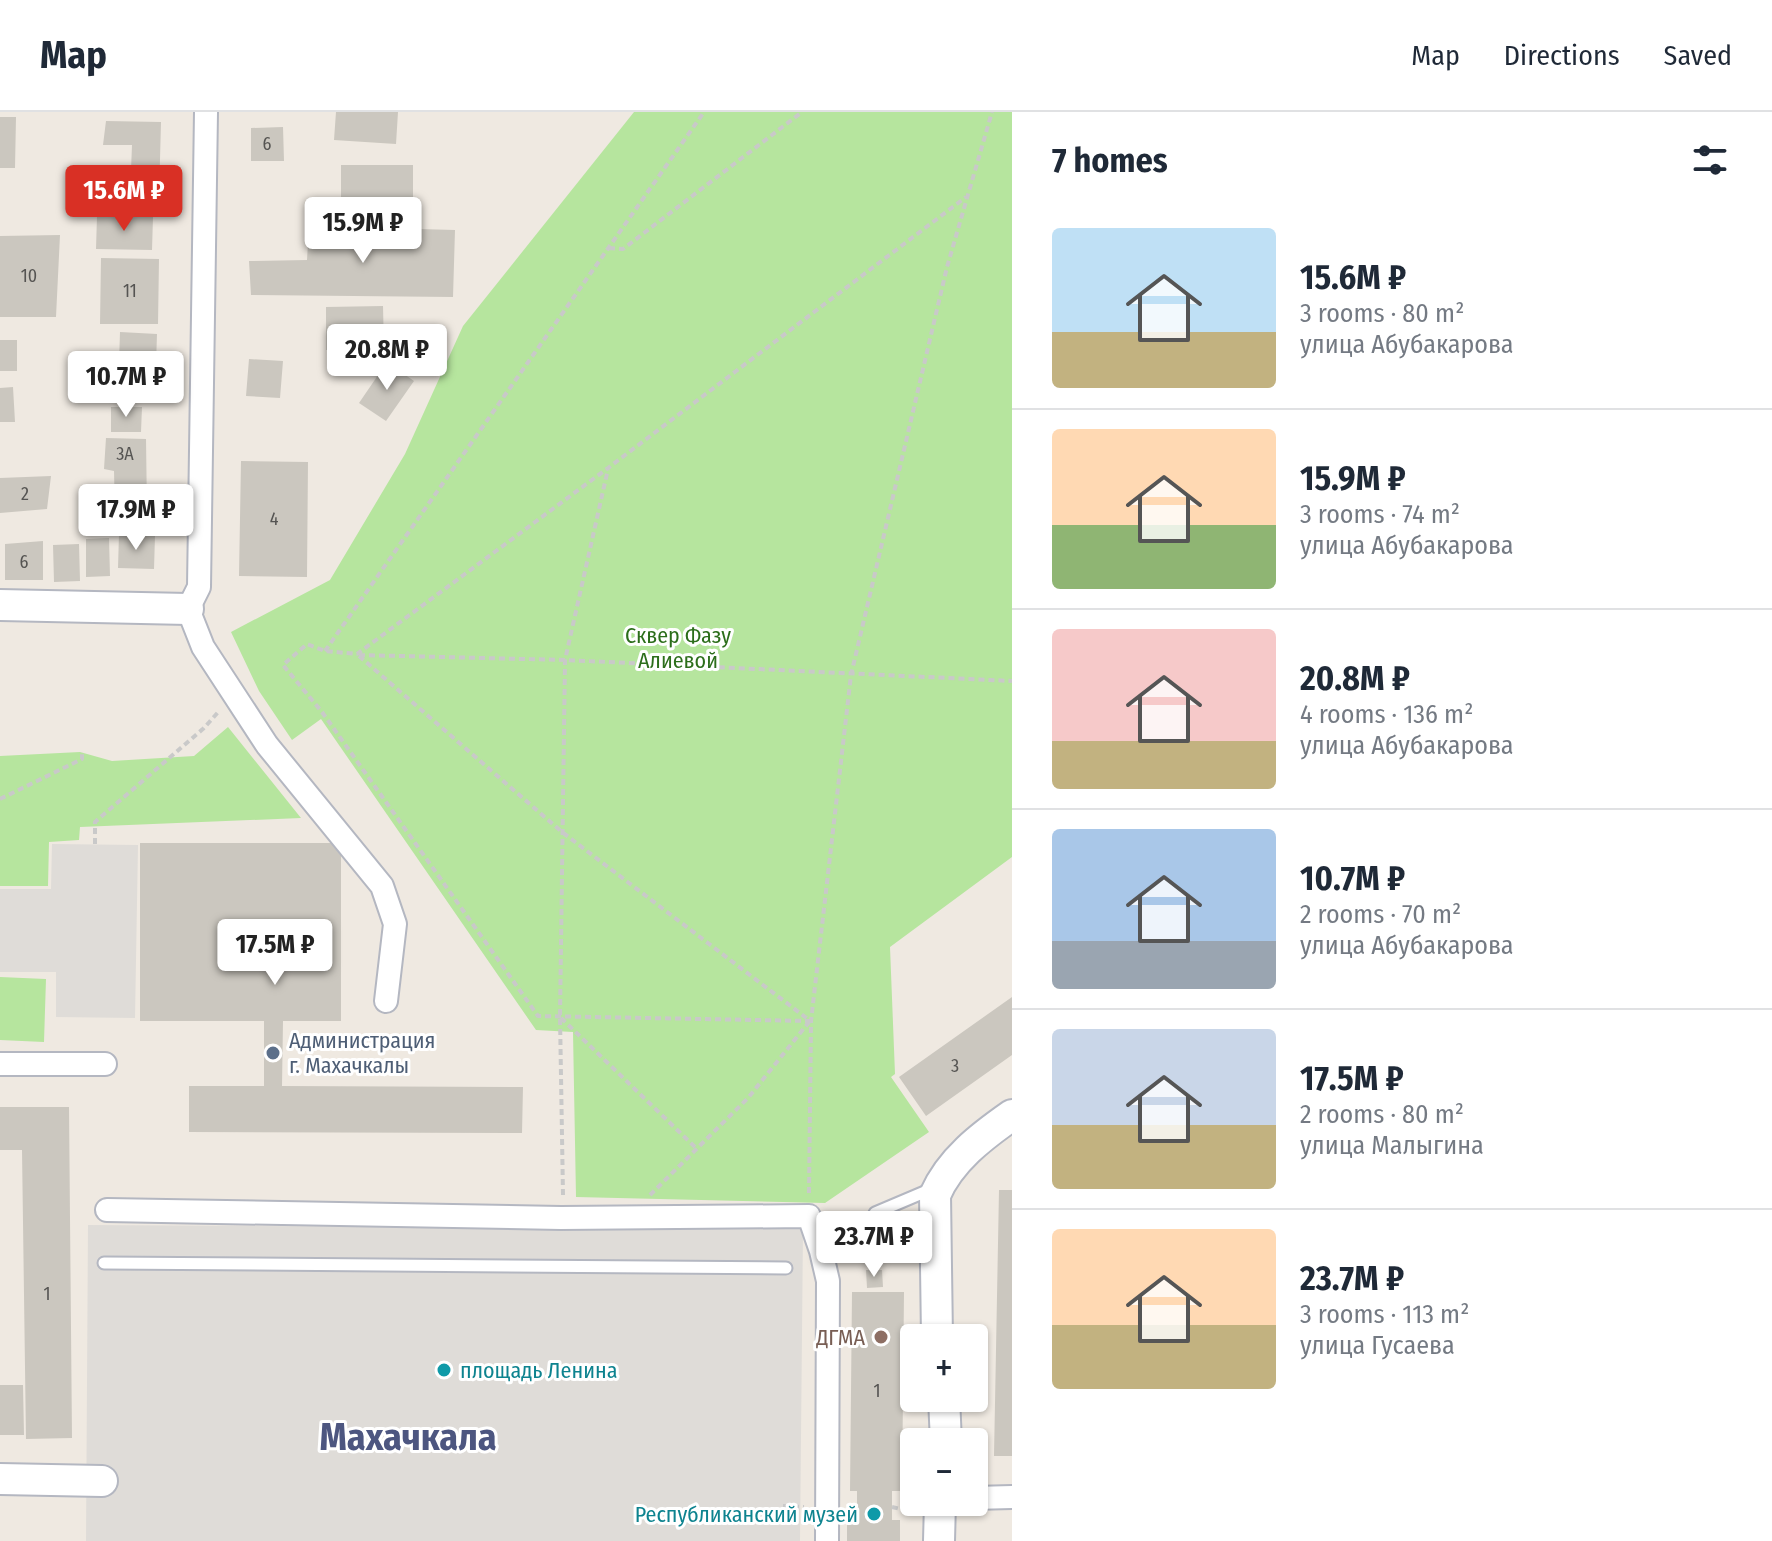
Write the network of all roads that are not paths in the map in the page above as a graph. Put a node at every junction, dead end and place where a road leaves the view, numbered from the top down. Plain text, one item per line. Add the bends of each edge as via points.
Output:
1 (206, 112) edge
2 (0, 605) edge
3 (188, 609) junction
4 (386, 1001) dead end
5 (0, 1064) edge
6 (105, 1064) dead end
7 (1012, 1115) edge
8 (1012, 1122) edge
9 (936, 1197) junction
10 (107, 1210) dead end
11 (875, 1213) dead end
12 (104, 1263) dead end
13 (786, 1268) dead end
14 (940, 1324) edge
15 (940, 1324) edge
16 (0, 1479) edge
17 (102, 1481) dead end
18 (1012, 1497) edge
19 (988, 1498) edge
20 (940, 1516) edge
21 (947, 1516) edge
22 (827, 1541) edge
23 (939, 1541) edge
24 (947, 1541) edge

1 - 3 street via 199,587
2 - 3 main road
3 - 4 street via 203,647 267,745 382,886 395,924
5 - 6 street
7 - 9 main road via 982,1136 944,1175
8 - 15 main road via 966,1160 939,1211
9 - 11 lane
9 - 14 main road
10 - 22 street via 561,1218 809,1216 828,1281
12 - 13 lane
16 - 17 main road
18 - 19 street
20 - 23 main road
21 - 24 main road

